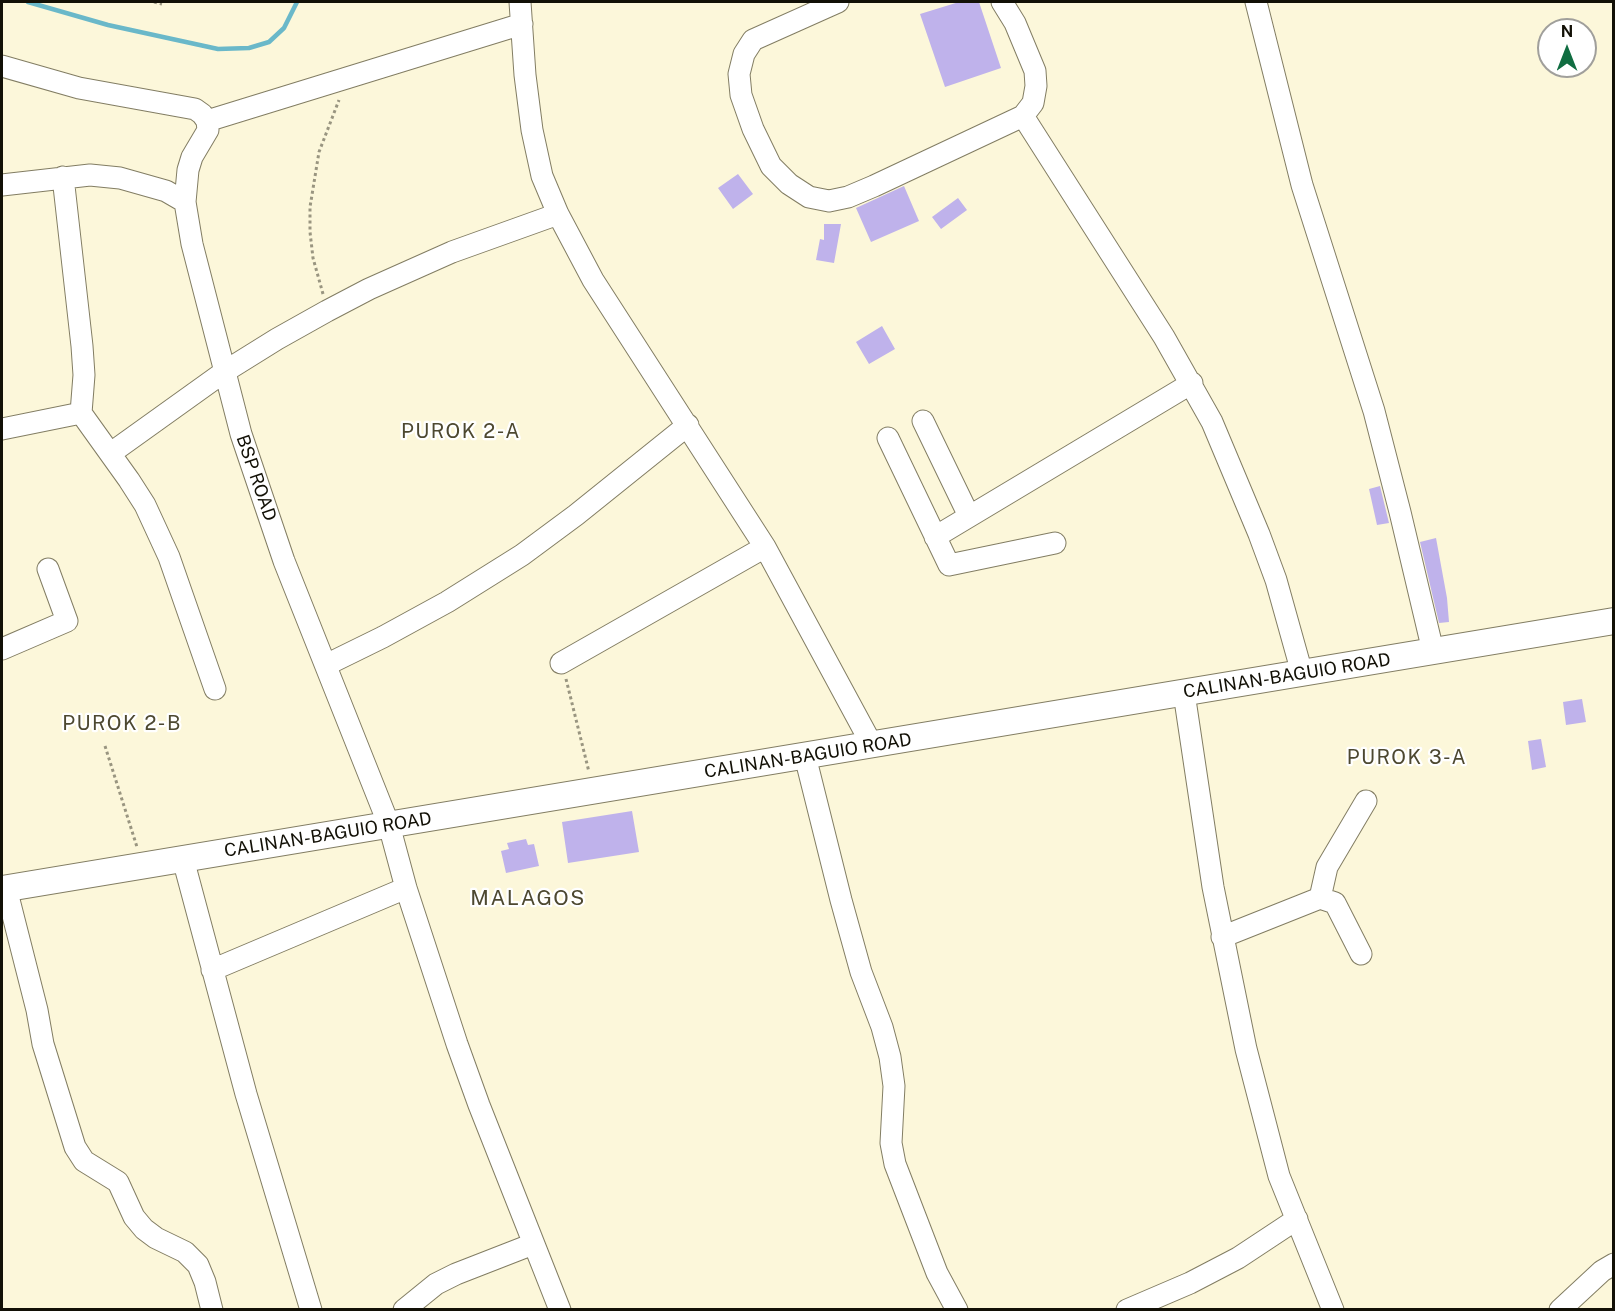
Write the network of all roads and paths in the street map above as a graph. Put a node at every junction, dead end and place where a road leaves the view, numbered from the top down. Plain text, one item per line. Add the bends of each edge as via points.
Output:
1 (154, 2) edge
2 (520, 2) edge
3 (838, 2) edge
4 (1002, 2) edge
5 (1256, 2) edge
6 (162, 4) dead end
7 (522, 24) junction
8 (2, 66) edge
9 (353, 76) junction
10 (1023, 116) junction
11 (207, 121) junction
12 (63, 177) junction
13 (2, 185) edge
14 (185, 202) junction
15 (558, 214) junction
16 (327, 311) junction
17 (224, 372) junction
18 (1192, 383) junction
19 (81, 413) junction
20 (923, 421) dead end
21 (688, 425) junction
22 (2, 429) edge
23 (888, 438) dead end
24 (111, 453) junction
25 (969, 516) junction
26 (935, 537) junction
27 (1055, 543) dead end
28 (765, 547) junction
29 (48, 569) dead end
30 (1614, 621) edge
31 (2, 649) edge
32 (1433, 651) junction
33 (561, 663) joint
34 (326, 665) junction
35 (1302, 673) junction
36 (215, 689) dead end
37 (1184, 693) junction
38 (872, 745) junction
39 (105, 746) dead end
40 (805, 756) junction
41 (592, 791) junction
42 (1366, 801) dead end
43 (389, 825) junction
44 (183, 859) junction
45 (143, 866) junction
46 (4, 888) edge
47 (406, 888) junction
48 (1320, 898) junction
49 (1222, 937) junction
50 (1361, 954) dead end
51 (212, 970) junction
52 (1297, 1219) junction
53 (534, 1244) junction
54 (1614, 1264) edge
55 (212, 1310) edge
56 (311, 1310) edge
57 (404, 1310) edge
58 (560, 1310) edge
59 (957, 1310) edge
60 (1127, 1310) edge
61 (1333, 1310) edge
62 (1560, 1310) edge

1 - 6 path
2 - 7 street
3 - 10 street via 753,40 744,54 739,75 741,95 771,166 809,197 829,201 848,196
4 - 10 street via 1035,70 1033,103
5 - 32 street via 1302,185 1374,411
7 - 9 street
7 - 15 street via 532,130 542,176
8 - 11 street via 79,88 195,109
9 - 11 street
9 - 16 path via 328,126 310,207 313,258
10 - 18 street
11 - 14 street, BSP ROAD via 208,130 188,170
12 - 13 street
12 - 14 street via 120,178 166,191
12 - 19 street via 83,365
14 - 17 street, BSP ROAD
15 - 16 street via 452,252
15 - 21 street via 593,280
16 - 17 street
17 - 24 street
17 - 34 street, BSP ROAD via 284,561
18 - 25 street
18 - 35 street via 1256,524
19 - 22 street
19 - 24 street
20 - 25 street
21 - 28 street
21 - 34 street via 522,555 383,638
23 - 26 street
24 - 36 street via 145,505 169,557
25 - 26 street
26 - 27 street via 949,565
28 - 33 street
28 - 38 street
29 - 31 street via 67,621
30 - 32 main road, CALINAN-BAGUIO ROAD
32 - 35 main road, CALINAN-BAGUIO ROAD
33 - 41 path
34 - 43 street, BSP ROAD
35 - 37 main road, CALINAN-BAGUIO ROAD
37 - 38 main road, CALINAN-BAGUIO ROAD
37 - 49 street
38 - 40 main road, CALINAN-BAGUIO ROAD
39 - 45 path
40 - 41 main road, CALINAN-BAGUIO ROAD
40 - 59 street via 861,972 890,1057 894,1086 891,1143 895,1164 937,1273
41 - 43 main road, CALINAN-BAGUIO ROAD
42 - 48 street via 1327,867
43 - 44 main road, CALINAN-BAGUIO ROAD
43 - 47 street, BSP ROAD
44 - 45 main road, CALINAN-BAGUIO ROAD
44 - 51 street
45 - 46 main road, CALINAN-BAGUIO ROAD
46 - 55 street via 43,1044 75,1147 84,1161 118,1182 144,1229 185,1252 198,1265
47 - 51 street
47 - 53 street, BSP ROAD via 457,1044
48 - 49 street
48 - 50 street via 1335,903
49 - 52 street via 1264,1121 1279,1176
51 - 56 street
52 - 60 street via 1238,1258
52 - 61 street
53 - 57 street via 436,1284
53 - 58 street, BSP ROAD
54 - 62 street via 1602,1270

